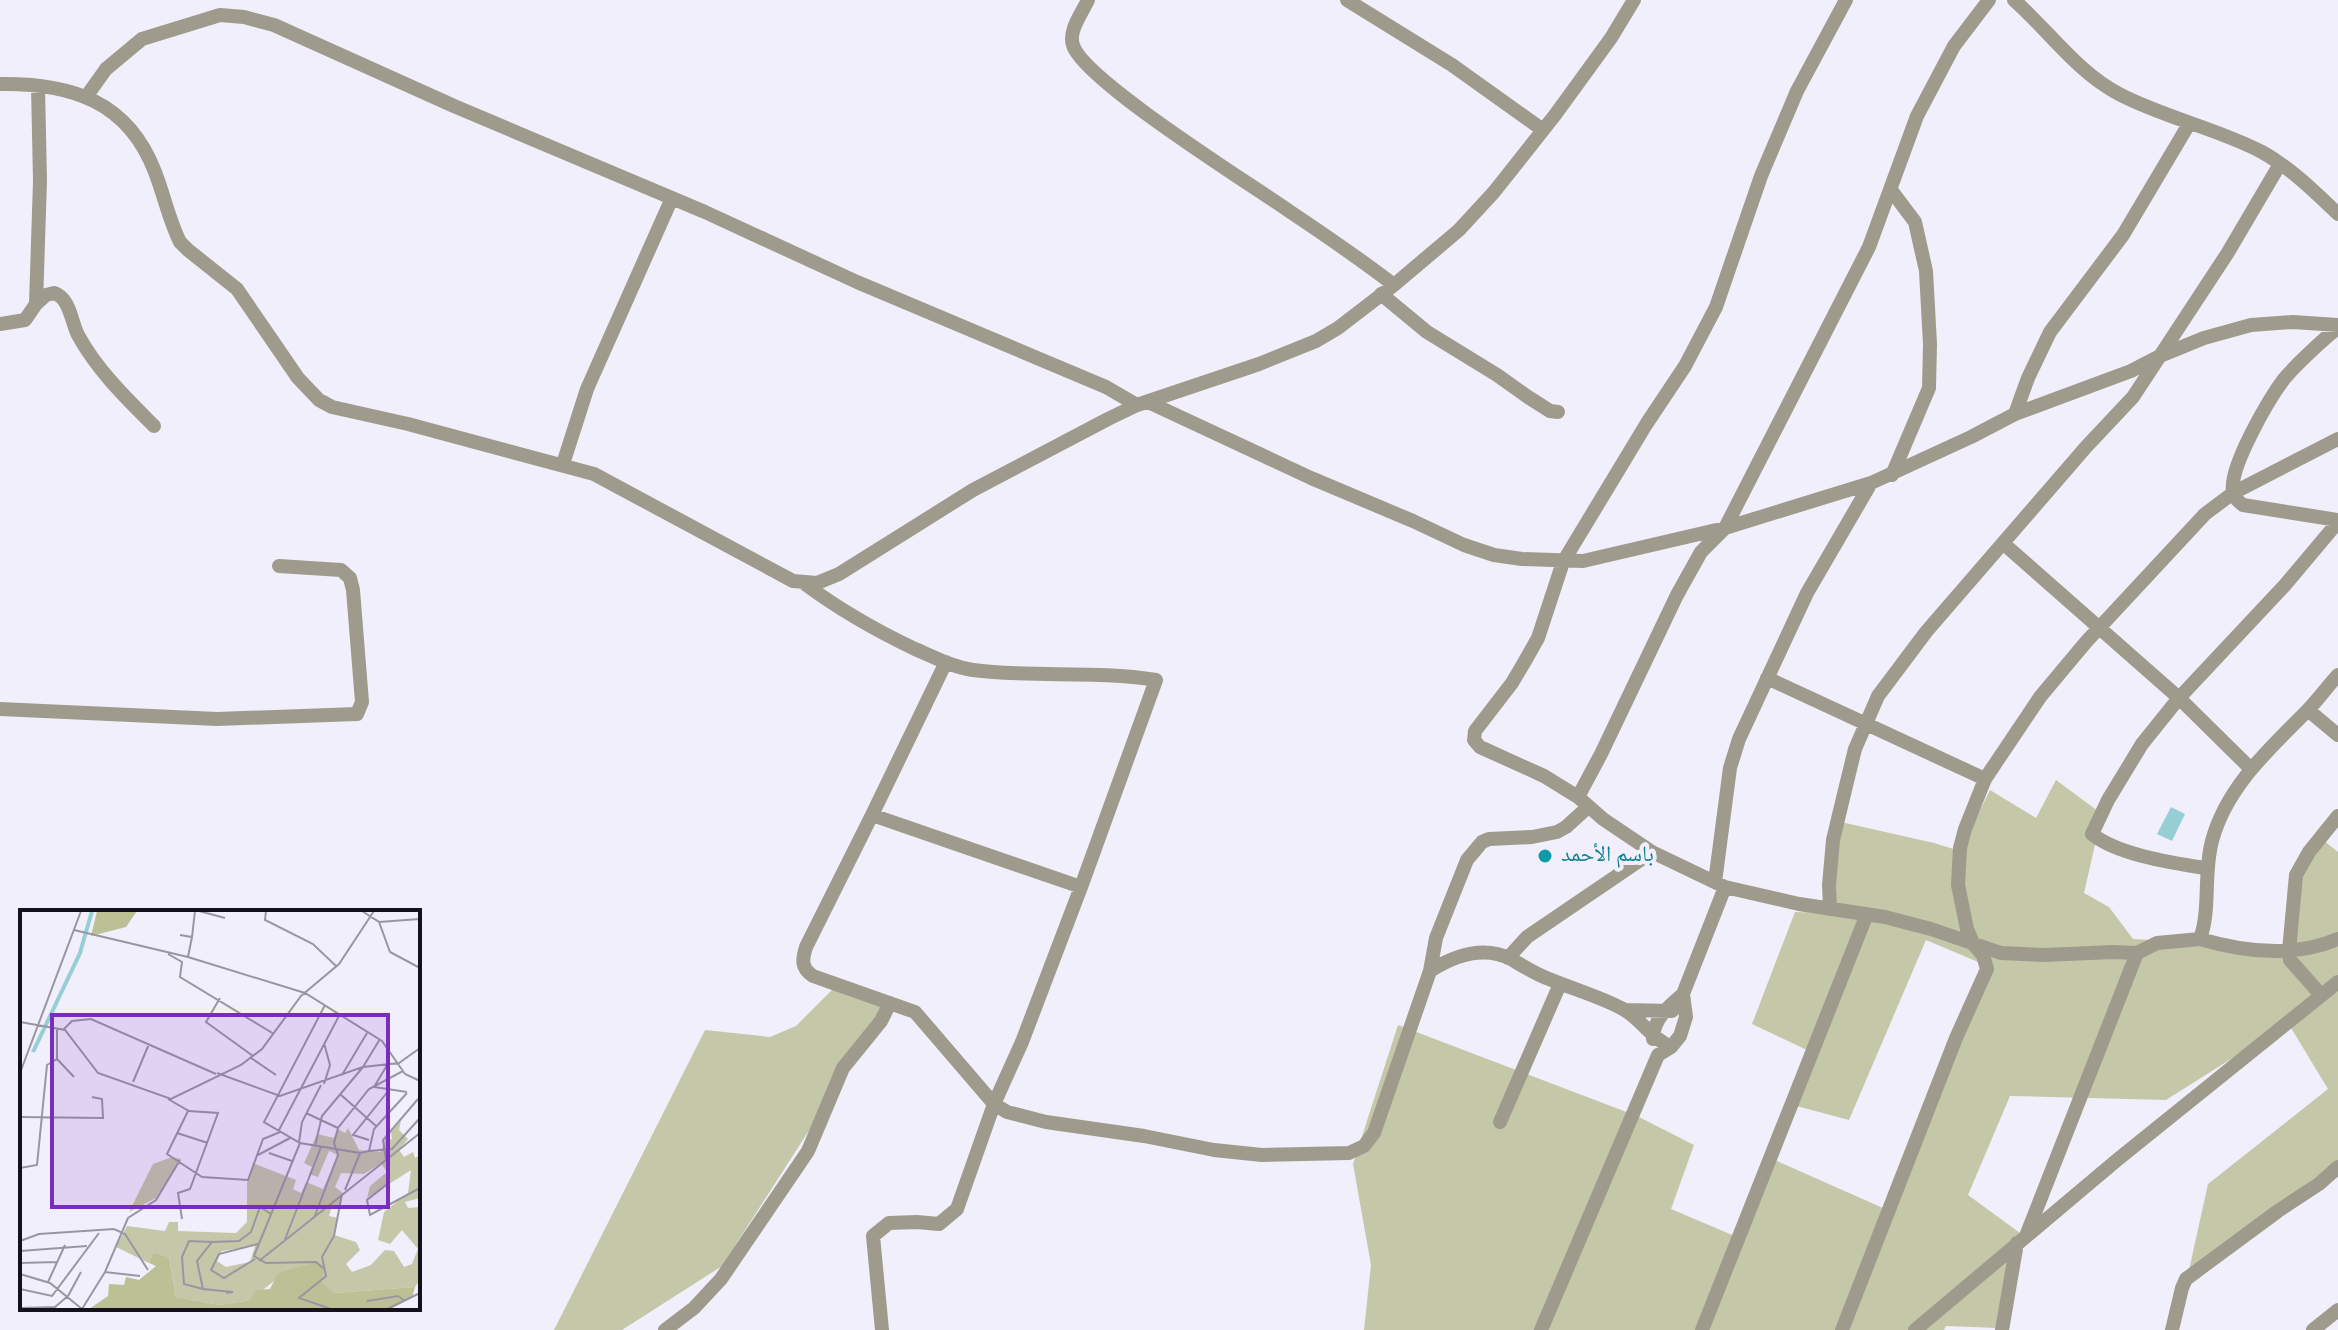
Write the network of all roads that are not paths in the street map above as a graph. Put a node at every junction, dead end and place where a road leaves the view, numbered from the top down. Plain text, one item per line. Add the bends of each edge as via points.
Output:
1 (1088, 0) edge
2 (1347, 0) edge
3 (1634, 0) edge
4 (1846, 0) edge
5 (1989, 0) edge
6 (2014, 0) edge
7 (0, 84) edge
8 (38, 86) junction
9 (86, 97) junction
10 (2189, 124) junction
11 (1543, 130) junction
12 (2280, 164) junction
13 (1891, 190) junction
14 (672, 198) junction
15 (2338, 214) edge
16 (1394, 285) junction
17 (1381, 294) junction
18 (36, 304) junction
19 (0, 324) edge
20 (2338, 326) edge
21 (2160, 356) junction
22 (1142, 403) junction
23 (1558, 412) dead end
24 (2015, 414) junction
25 (154, 426) dead end
26 (2338, 439) edge
27 (563, 464) junction
28 (1892, 475) junction
29 (1871, 483) junction
30 (2233, 493) junction
31 (2338, 521) edge
32 (1725, 528) junction
33 (2004, 544) junction
34 (1563, 562) junction
35 (279, 566) dead end
36 (805, 584) junction
37 (2099, 627) junction
38 (946, 662) junction
39 (2338, 675) edge
40 (1767, 678) junction
41 (2179, 698) junction
42 (0, 709) edge
43 (2308, 710) junction
44 (1866, 722) junction
45 (2338, 735) edge
46 (2250, 768) junction
47 (1985, 779) junction
48 (1583, 802) junction
49 (872, 815) junction
50 (2338, 816) edge
51 (1652, 852) junction
52 (2205, 868) junction
53 (1720, 884) junction
54 (1081, 887) junction
55 (1830, 908) junction
56 (1867, 914) junction
57 (2200, 939) junction
58 (2338, 939) edge
59 (1974, 945) junction
60 (2289, 951) junction
61 (2137, 953) junction
62 (1508, 958) junction
63 (1430, 971) junction
64 (2338, 982) edge
65 (1560, 984) junction
66 (1683, 994) junction
67 (2321, 995) junction
68 (890, 1003) junction
69 (1625, 1010) junction
70 (1665, 1010) junction
71 (1686, 1017) junction
72 (1653, 1033) junction
73 (1671, 1047) junction
74 (1658, 1055) junction
75 (994, 1104) junction
76 (1500, 1122) dead end
77 (2338, 1167) edge
78 (2021, 1240) junction
79 (2338, 1310) edge
80 (665, 1330) edge
81 (882, 1330) edge
82 (1541, 1330) edge
83 (1702, 1330) edge
84 (1842, 1330) edge
85 (1915, 1330) edge
86 (2002, 1330) edge
87 (2172, 1330) edge
88 (2313, 1330) edge

1 - 16 street via 1072,43 1102,79
2 - 11 street
3 - 11 street
4 - 34 street via 1797,91 1761,176 1716,307
5 - 13 street via 1938,75
6 - 10 street via 2099,82
7 - 8 street
8 - 9 street
8 - 18 street
9 - 14 street via 106,69 142,39 220,15 244,17 274,25
9 - 27 street via 114,112 137,135 180,242 237,289 319,400
10 - 12 street via 2238,141
10 - 24 street via 2123,235 2050,332
11 - 16 street via 1459,230
12 - 15 street
12 - 21 street
13 - 28 street via 1915,222 1926,271 1930,344 1929,388
13 - 32 street via 1869,247
14 - 22 street
14 - 27 street via 587,389
16 - 17 street
17 - 22 street via 1316,341
17 - 23 street via 1427,332
18 - 19 street via 25,320
18 - 25 street via 54,293 64,299 79,338
20 - 21 street via 2251,325
20 - 30 street via 2283,381 2268,404 2236,468
21 - 24 street
21 - 33 street via 2133,397
22 - 34 street via 1464,545 1494,555
22 - 36 street via 973,490 839,574
24 - 28 street
26 - 30 street
27 - 36 street via 594,474
28 - 29 street
29 - 32 street
29 - 40 street via 1807,593
30 - 31 street via 2243,505
30 - 37 street via 2205,514
31 - 41 street
32 - 34 street
32 - 48 street via 1701,552 1677,595
33 - 37 street
33 - 44 street via 1926,632 1878,696
34 - 48 street via 1538,638 1474,740
35 - 42 street via 341,570 350,578 362,702 357,714 217,719
36 - 38 street via 842,611
37 - 41 street
37 - 47 street via 2040,697
38 - 49 street
38 - 54 street via 972,670 1156,680
39 - 43 street
40 - 44 street
40 - 53 street via 1730,768
41 - 46 street
41 - 52 street via 2142,744 2092,834 2165,862
43 - 45 street
43 - 46 street
44 - 47 street
44 - 55 street via 1833,840
46 - 52 street via 2219,821
47 - 59 street via 1960,848 1958,885
48 - 51 street
48 - 63 street via 1557,832 1489,839 1476,847 1442,921
49 - 54 street
49 - 68 street via 802,965 813,976
50 - 60 street via 2296,875
51 - 53 street
51 - 62 street via 1527,937
52 - 57 street via 2205,925
53 - 55 street
53 - 66 street
54 - 75 street
55 - 56 street
56 - 59 street
56 - 83 street
57 - 60 street via 2235,949
57 - 61 street via 2157,943
58 - 60 street
59 - 61 street via 2001,953
59 - 84 street via 1987,969
60 - 67 street via 2290,960
61 - 78 street
62 - 63 street via 1458,955
62 - 65 street
63 - 75 street via 1374,1133 1349,1153 1214,1150 1046,1122
64 - 67 street
65 - 69 street
65 - 76 street
66 - 70 street
66 - 71 street
67 - 78 street
68 - 75 street via 922,1018
68 - 80 street via 843,1068 808,1151 721,1279
69 - 70 street
69 - 72 street
70 - 71 street
70 - 72 street
71 - 73 street
72 - 73 street
72 - 74 street
73 - 74 street
74 - 82 street
75 - 81 street via 957,1209 939,1224 889,1223 873,1236
77 - 87 street via 2186,1279
78 - 85 street
78 - 86 street
79 - 88 street

